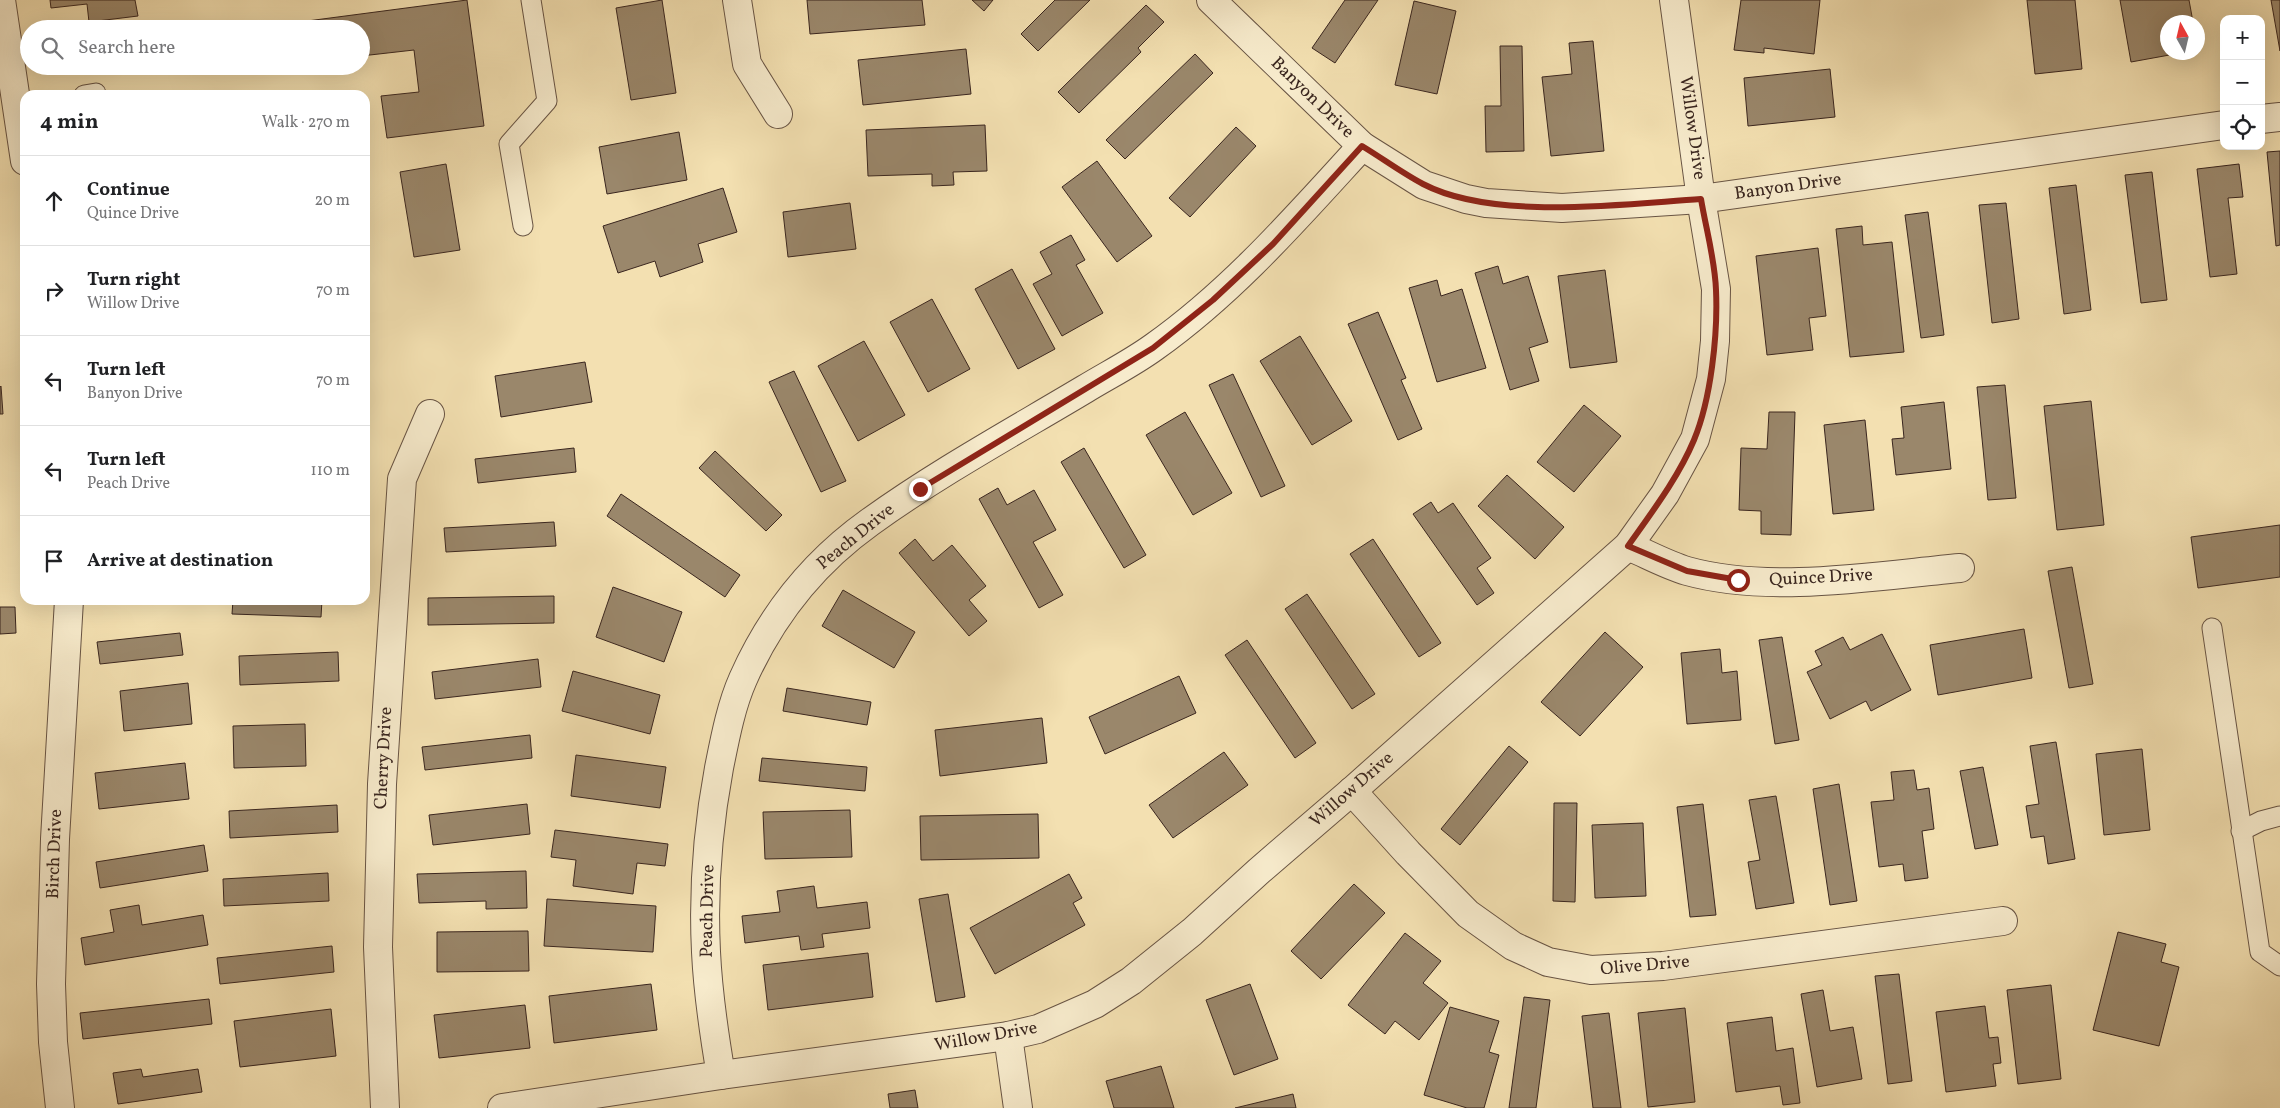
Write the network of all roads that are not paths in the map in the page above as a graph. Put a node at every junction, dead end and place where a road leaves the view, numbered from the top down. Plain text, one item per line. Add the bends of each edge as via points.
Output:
1 (1, 0) edge
2 (531, 0) edge
3 (737, 0) edge
4 (1211, 0) edge
5 (1674, 0) edge
6 (20, 102) edge
7 (778, 114) dead end
8 (2280, 117) edge
9 (2265, 119) edge
10 (2220, 126) edge
11 (1362, 146) junction
12 (1701, 199) junction
13 (523, 226) dead end
14 (430, 414) dead end
15 (1628, 546) junction
16 (1960, 568) dead end
17 (70, 605) edge
18 (2212, 628) dead end
19 (1352, 791) junction
20 (2280, 816) edge
21 (2241, 830) junction
22 (2003, 921) dead end
23 (2280, 966) edge
24 (1008, 1036) junction
25 (721, 1075) junction
26 (60, 1108) edge
27 (385, 1108) edge
28 (502, 1108) edge
29 (1018, 1108) edge

1 - 6 street
2 - 13 lane via 547,101 509,144
3 - 7 street via 747,64
4 - 11 street, Banyon Drive
5 - 12 street, Willow Drive
8 - 9 street
10 - 12 street, Banyon Drive
11 - 12 street, Banyon Drive via 1424,185 1466,200 1562,208
11 - 25 street, Peach Drive via 1273,244 1213,300 1153,348 869,522 803,582 765,636 742,681 725,735 710,832 706,952
12 - 15 street, Willow Drive via 1716,289 1711,379 1694,439 1665,494
14 - 27 street, Cherry Drive via 402,479 383,765 378,947
15 - 16 street, Quince Drive via 1687,571 1738,580 1780,582
15 - 19 street, Willow Drive
17 - 26 street, Birch Drive via 54,839 51,984
18 - 21 lane
19 - 22 street, Olive Drive via 1468,914 1513,946 1548,962 1591,970 1663,966
19 - 24 street, Willow Drive via 1192,932 1131,981 1067,1018
20 - 21 lane
21 - 23 lane via 2260,952
24 - 25 street, Willow Drive
24 - 29 street
25 - 28 street, Willow Drive

